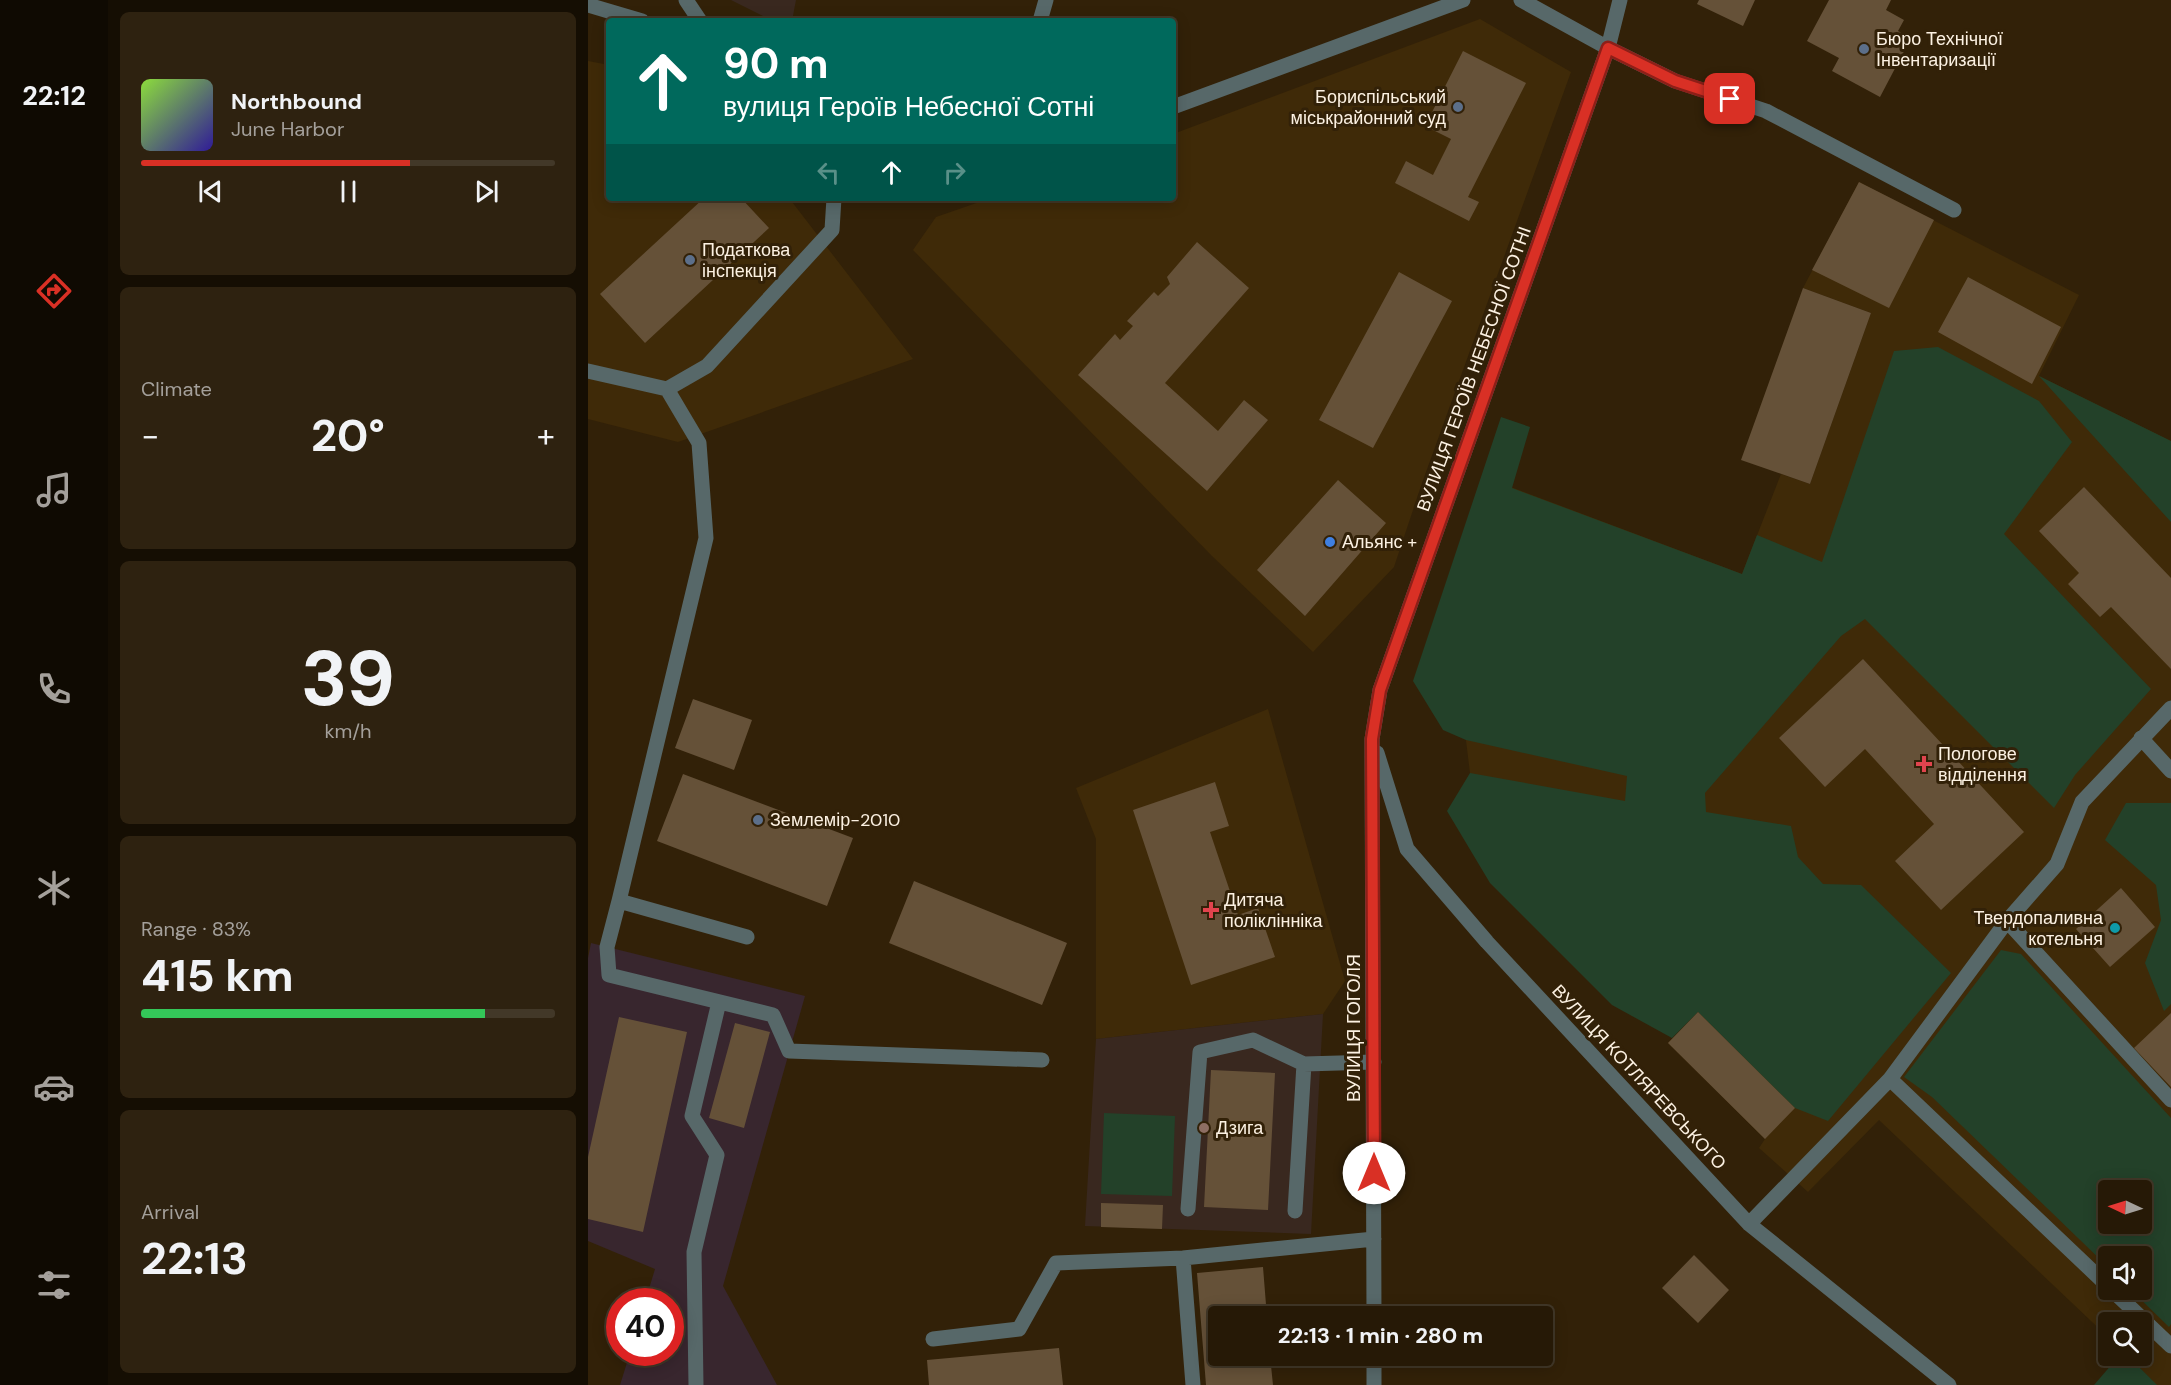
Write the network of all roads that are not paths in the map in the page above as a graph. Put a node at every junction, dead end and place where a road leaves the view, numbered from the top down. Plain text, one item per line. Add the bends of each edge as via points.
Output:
1 (686, 0) edge
2 (1046, 0) edge
3 (1463, 0) edge
4 (1521, 0) edge
5 (1620, 0) edge
6 (588, 5) edge
7 (632, 18) edge
8 (698, 18) edge
9 (1041, 18) edge
10 (1608, 48) junction
11 (1176, 106) edge
12 (834, 201) edge
13 (1954, 210) dead end
14 (588, 371) edge
15 (667, 389) junction
16 (2171, 708) edge
17 (2141, 738) junction
18 (1372, 739) junction
19 (2171, 771) edge
20 (619, 901) junction
21 (2007, 921) junction
22 (747, 937) dead end
23 (719, 1002) junction
24 (1042, 1060) dead end
25 (1374, 1062) junction
26 (1304, 1064) junction
27 (1890, 1079) junction
28 (2171, 1100) edge
29 (1188, 1209) dead end
30 (1295, 1211) dead end
31 (1749, 1224) junction
32 (1374, 1239) junction
33 (1183, 1258) junction
34 (2098, 1276) edge
35 (2123, 1300) edge
36 (1374, 1306) edge
37 (933, 1339) dead end
38 (2171, 1346) edge
39 (1374, 1366) edge
40 (696, 1385) edge
41 (1193, 1385) edge
42 (1374, 1385) edge
43 (1949, 1385) edge

1 - 8 street
2 - 9 street
3 - 11 street
4 - 10 street
5 - 10 street, ВУЛИЦЯ ГЕРОЇВ НЕБЕСНОЇ СОТНІ
6 - 7 street
10 - 13 street via 1675,81 1766,111
10 - 18 street, ВУЛИЦЯ ГЕРОЇВ НЕБЕСНОЇ СОТНІ via 1380,690
12 - 15 street via 832,230 707,366
14 - 15 street
15 - 20 street via 699,443 706,538
16 - 17 street
17 - 19 street
17 - 21 street via 2082,802 2057,864
18 - 25 street, ВУЛИЦЯ ГОГОЛЯ
18 - 31 street, ВУЛИЦЯ КОТЛЯРЕВСЬКОГО via 1407,849 1487,942
20 - 22 street
20 - 23 street via 607,946 609,975
21 - 27 street
21 - 28 street
23 - 24 street via 773,1015 789,1051
23 - 40 street via 692,1116 717,1155 694,1252
25 - 26 street
25 - 32 street, ВУЛИЦЯ ГОГОЛЯ
26 - 29 street via 1253,1040 1200,1052
26 - 30 street
27 - 31 street
27 - 34 street
31 - 43 street, ВУЛИЦЯ КОТЛЯРЕВСЬКОГО
32 - 33 street
32 - 36 street, ВУЛИЦЯ ГОГОЛЯ
33 - 37 street via 1056,1263 1019,1329
33 - 41 street
35 - 38 street
39 - 42 street

